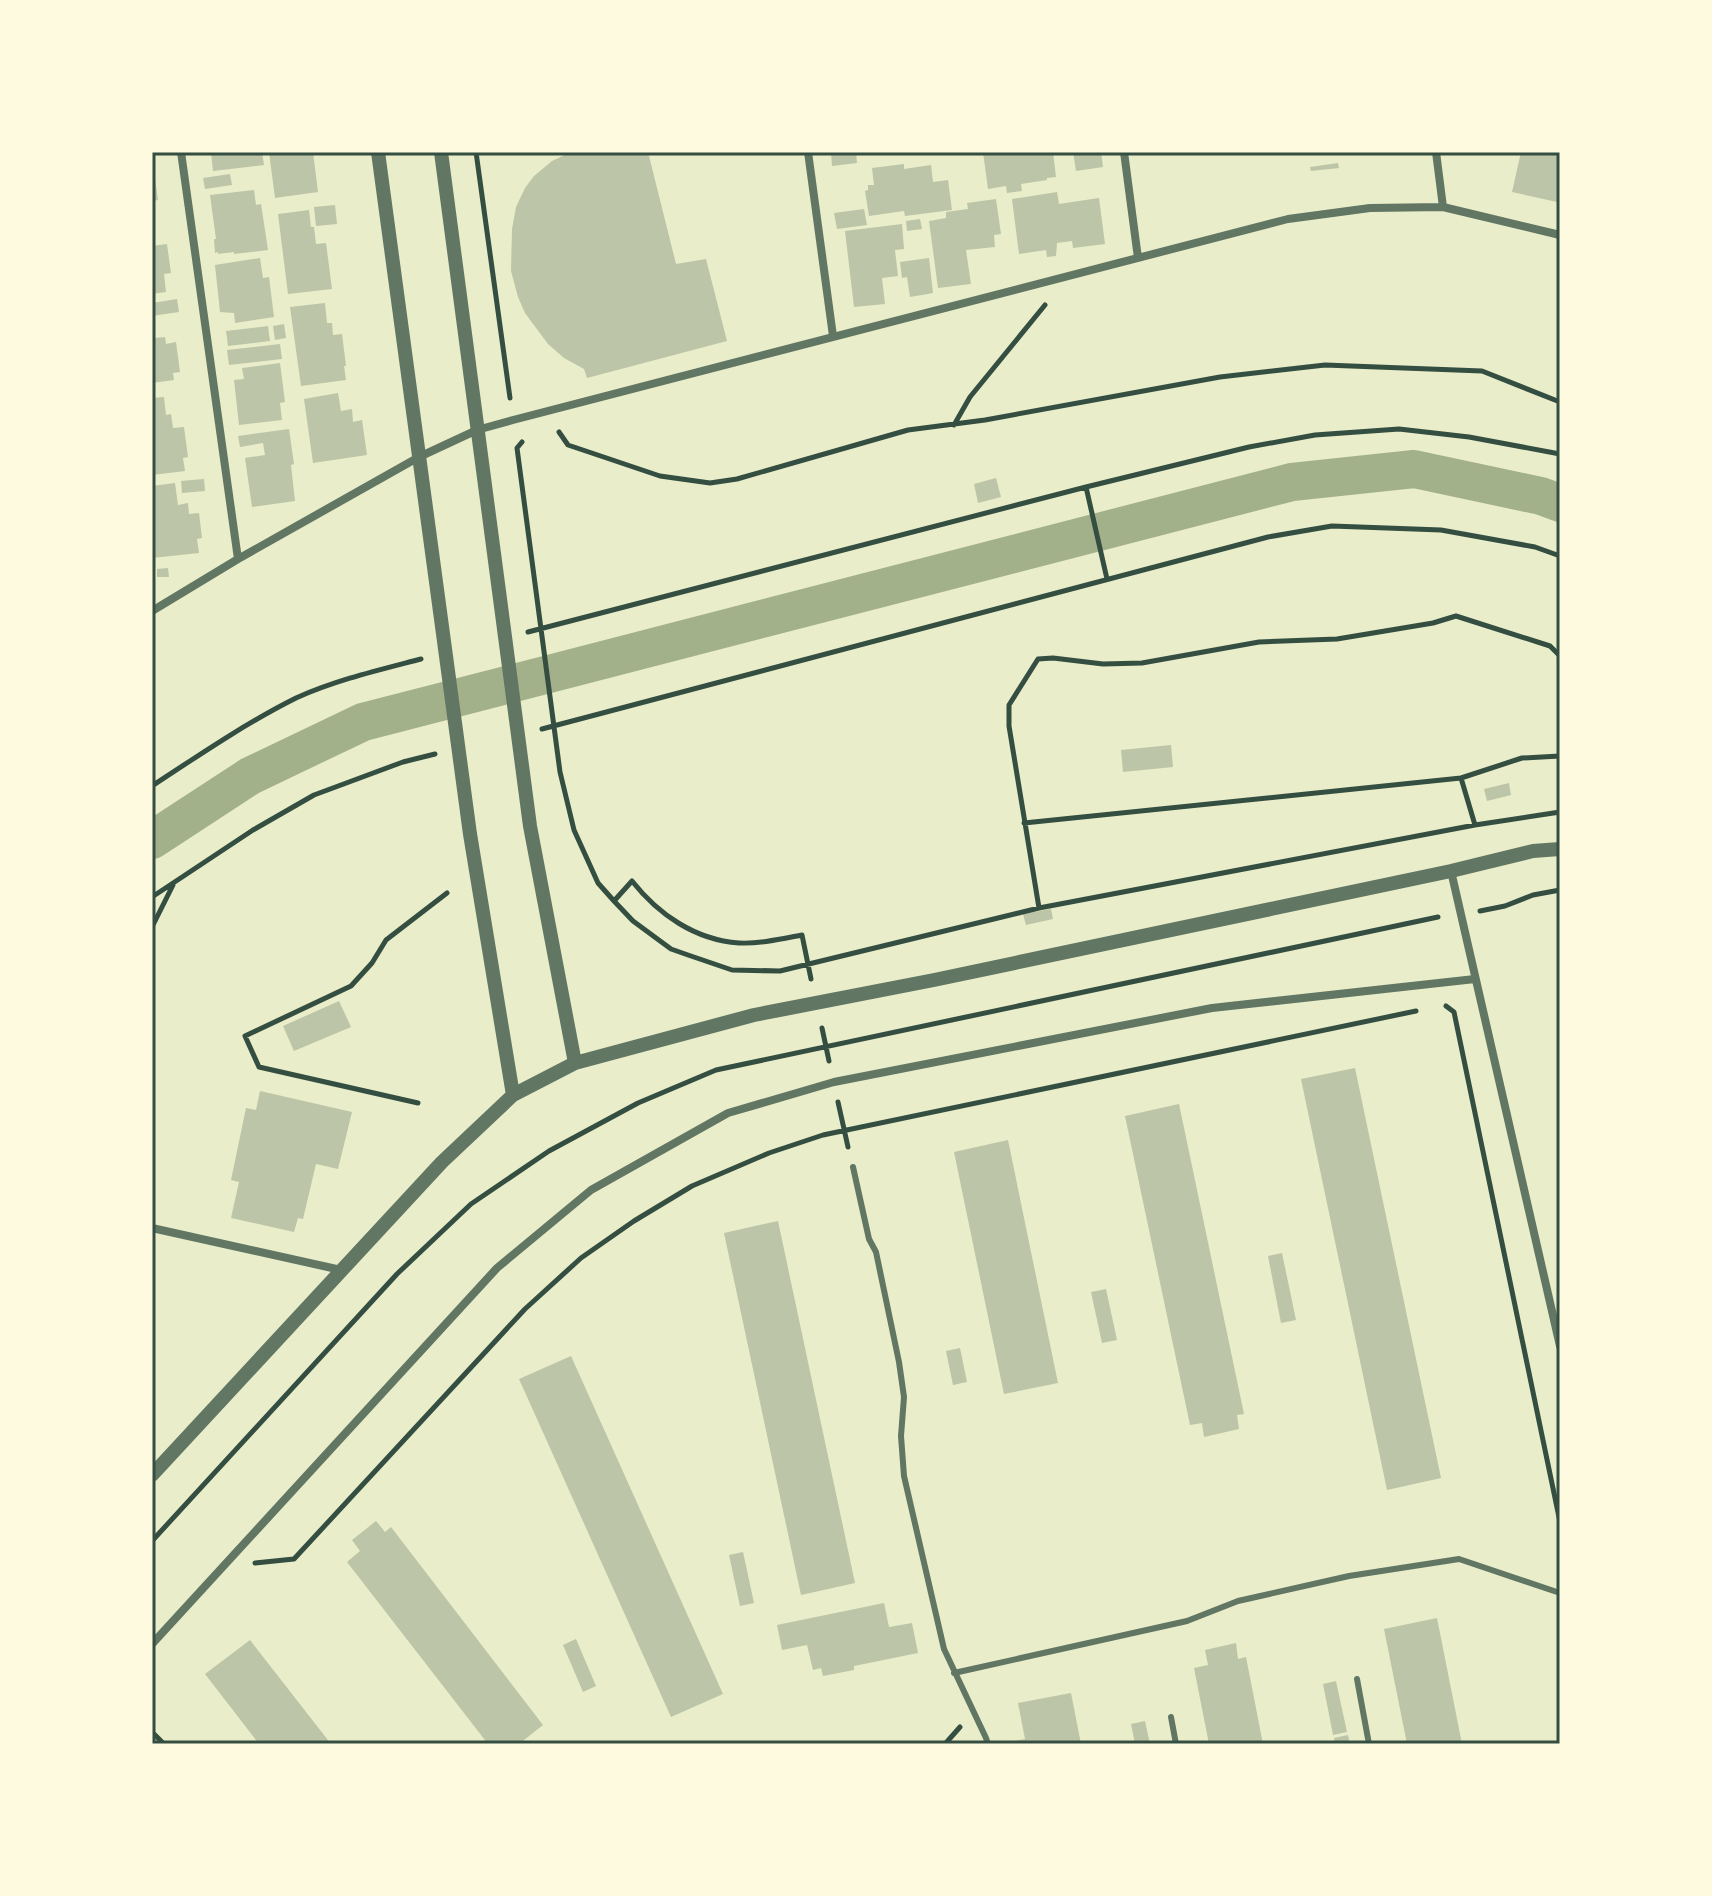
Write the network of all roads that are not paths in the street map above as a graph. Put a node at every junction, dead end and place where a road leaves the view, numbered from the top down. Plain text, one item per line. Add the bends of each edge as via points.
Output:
1 (181, 152) edge
2 (378, 152) edge
3 (441, 152) edge
4 (808, 152) edge
5 (1124, 152) edge
6 (1436, 152) edge
7 (1443, 207) junction
8 (1560, 235) edge
9 (1138, 258) junction
10 (833, 336) junction
11 (477, 430) junction
12 (419, 457) junction
13 (238, 559) junction
14 (152, 611) edge
15 (1560, 849) edge
16 (1451, 871) junction
17 (1475, 979) junction
18 (575, 1063) junction
19 (513, 1095) junction
20 (853, 1167) dead end
21 (152, 1228) edge
22 (341, 1270) junction
23 (1560, 1346) edge
24 (152, 1475) edge
25 (1560, 1593) edge
26 (152, 1644) edge
27 (954, 1673) junction
28 (1357, 1679) dead end
29 (1171, 1717) dead end
30 (988, 1744) edge
31 (1176, 1744) edge
32 (1369, 1744) edge

1 - 13 street
2 - 12 street
3 - 11 street
4 - 10 street
5 - 9 street
6 - 7 street
7 - 8 street
7 - 9 street via 1370,208 1288,219
9 - 10 street
10 - 11 street
11 - 12 street
11 - 18 street via 530,826
12 - 13 street
12 - 19 street via 462,779
13 - 14 street
15 - 16 street
16 - 17 street
16 - 18 street via 754,1015
17 - 23 street
17 - 26 street via 1212,1008 834,1082 728,1113 591,1190 497,1268
18 - 19 street
19 - 22 street
20 - 27 lane via 899,1362 904,1476
21 - 22 street
22 - 24 street
25 - 27 lane via 1459,1559 1238,1601 1187,1621
27 - 30 lane
28 - 32 lane
29 - 31 lane

